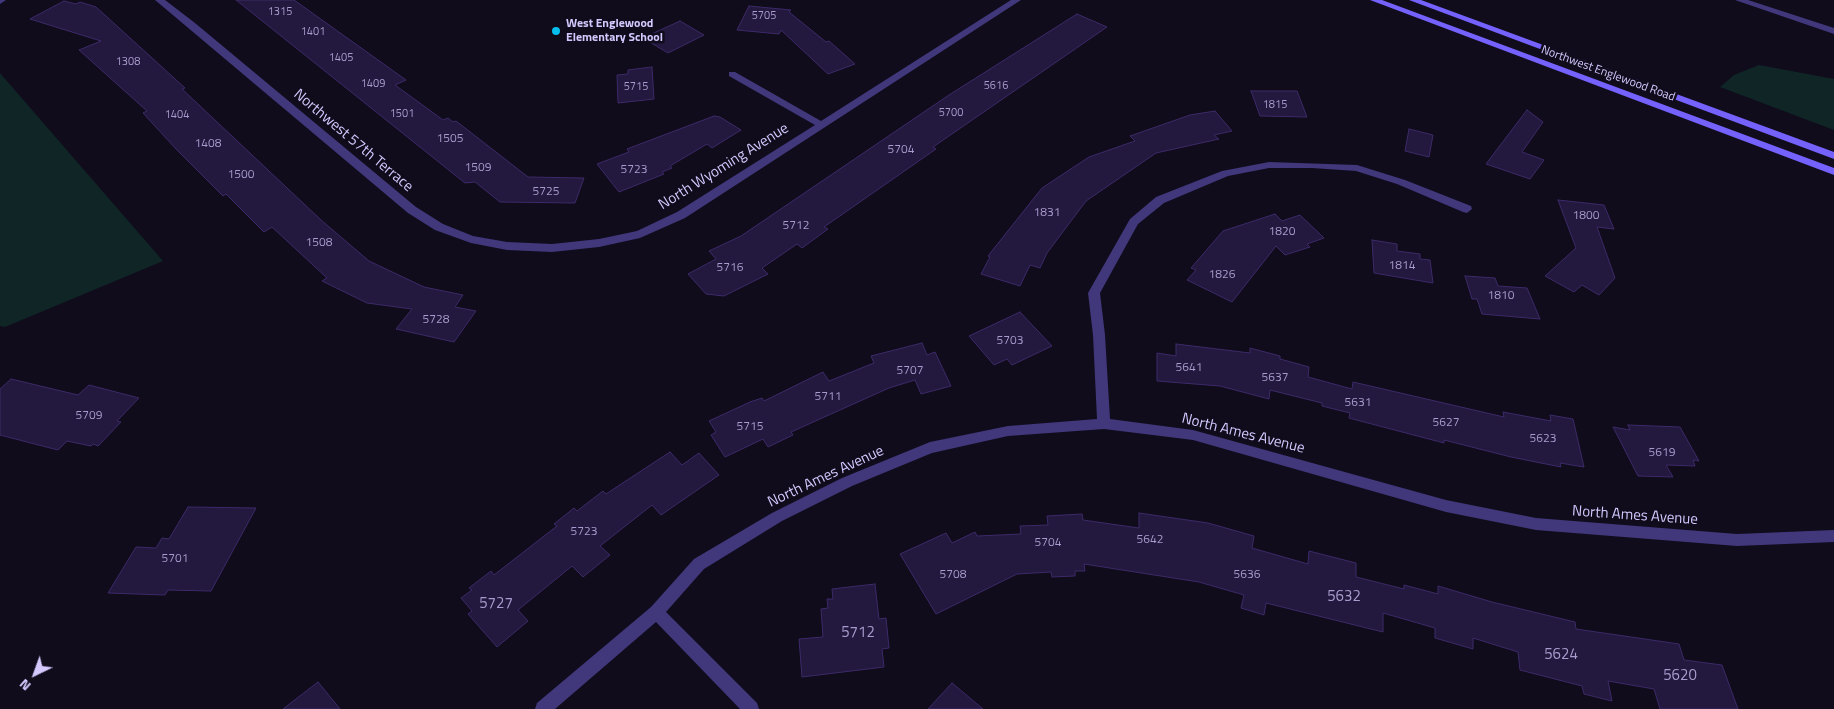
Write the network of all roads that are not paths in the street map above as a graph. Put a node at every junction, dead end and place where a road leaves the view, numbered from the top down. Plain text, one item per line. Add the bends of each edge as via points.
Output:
1 (159, 0) edge
2 (1017, 0) edge
3 (1374, 0) edge
4 (1413, 0) edge
5 (1739, 0) edge
6 (1834, 31) edge
7 (732, 74) dead end
8 (820, 124) junction
9 (1834, 156) edge
10 (1834, 172) edge
11 (1467, 209) dead end
12 (552, 248) joint
13 (1104, 424) junction
14 (1834, 536) edge
15 (656, 612) junction
16 (543, 709) edge
17 (751, 709) edge

1 - 12 street, Northwest 57th Terrace via 412,210 439,228 507,246
2 - 8 street, North Wyoming Avenue
3 - 10 main road, Northwest Englewood Road
4 - 9 main road, Northwest Englewood Road
5 - 6 street
7 - 8 street, North Wyoming Avenue
8 - 12 street, North Wyoming Avenue via 681,215 640,234
11 - 13 street via 1356,168 1312,165 1269,165 1226,173 1160,200 1134,222 1094,293
13 - 14 street, North Ames Avenue via 1193,435 1446,506 1536,524 1737,540
13 - 15 street, North Ames Avenue via 1008,431 930,448 856,478 777,517 699,564
15 - 16 street, North Ames Avenue
15 - 17 street

